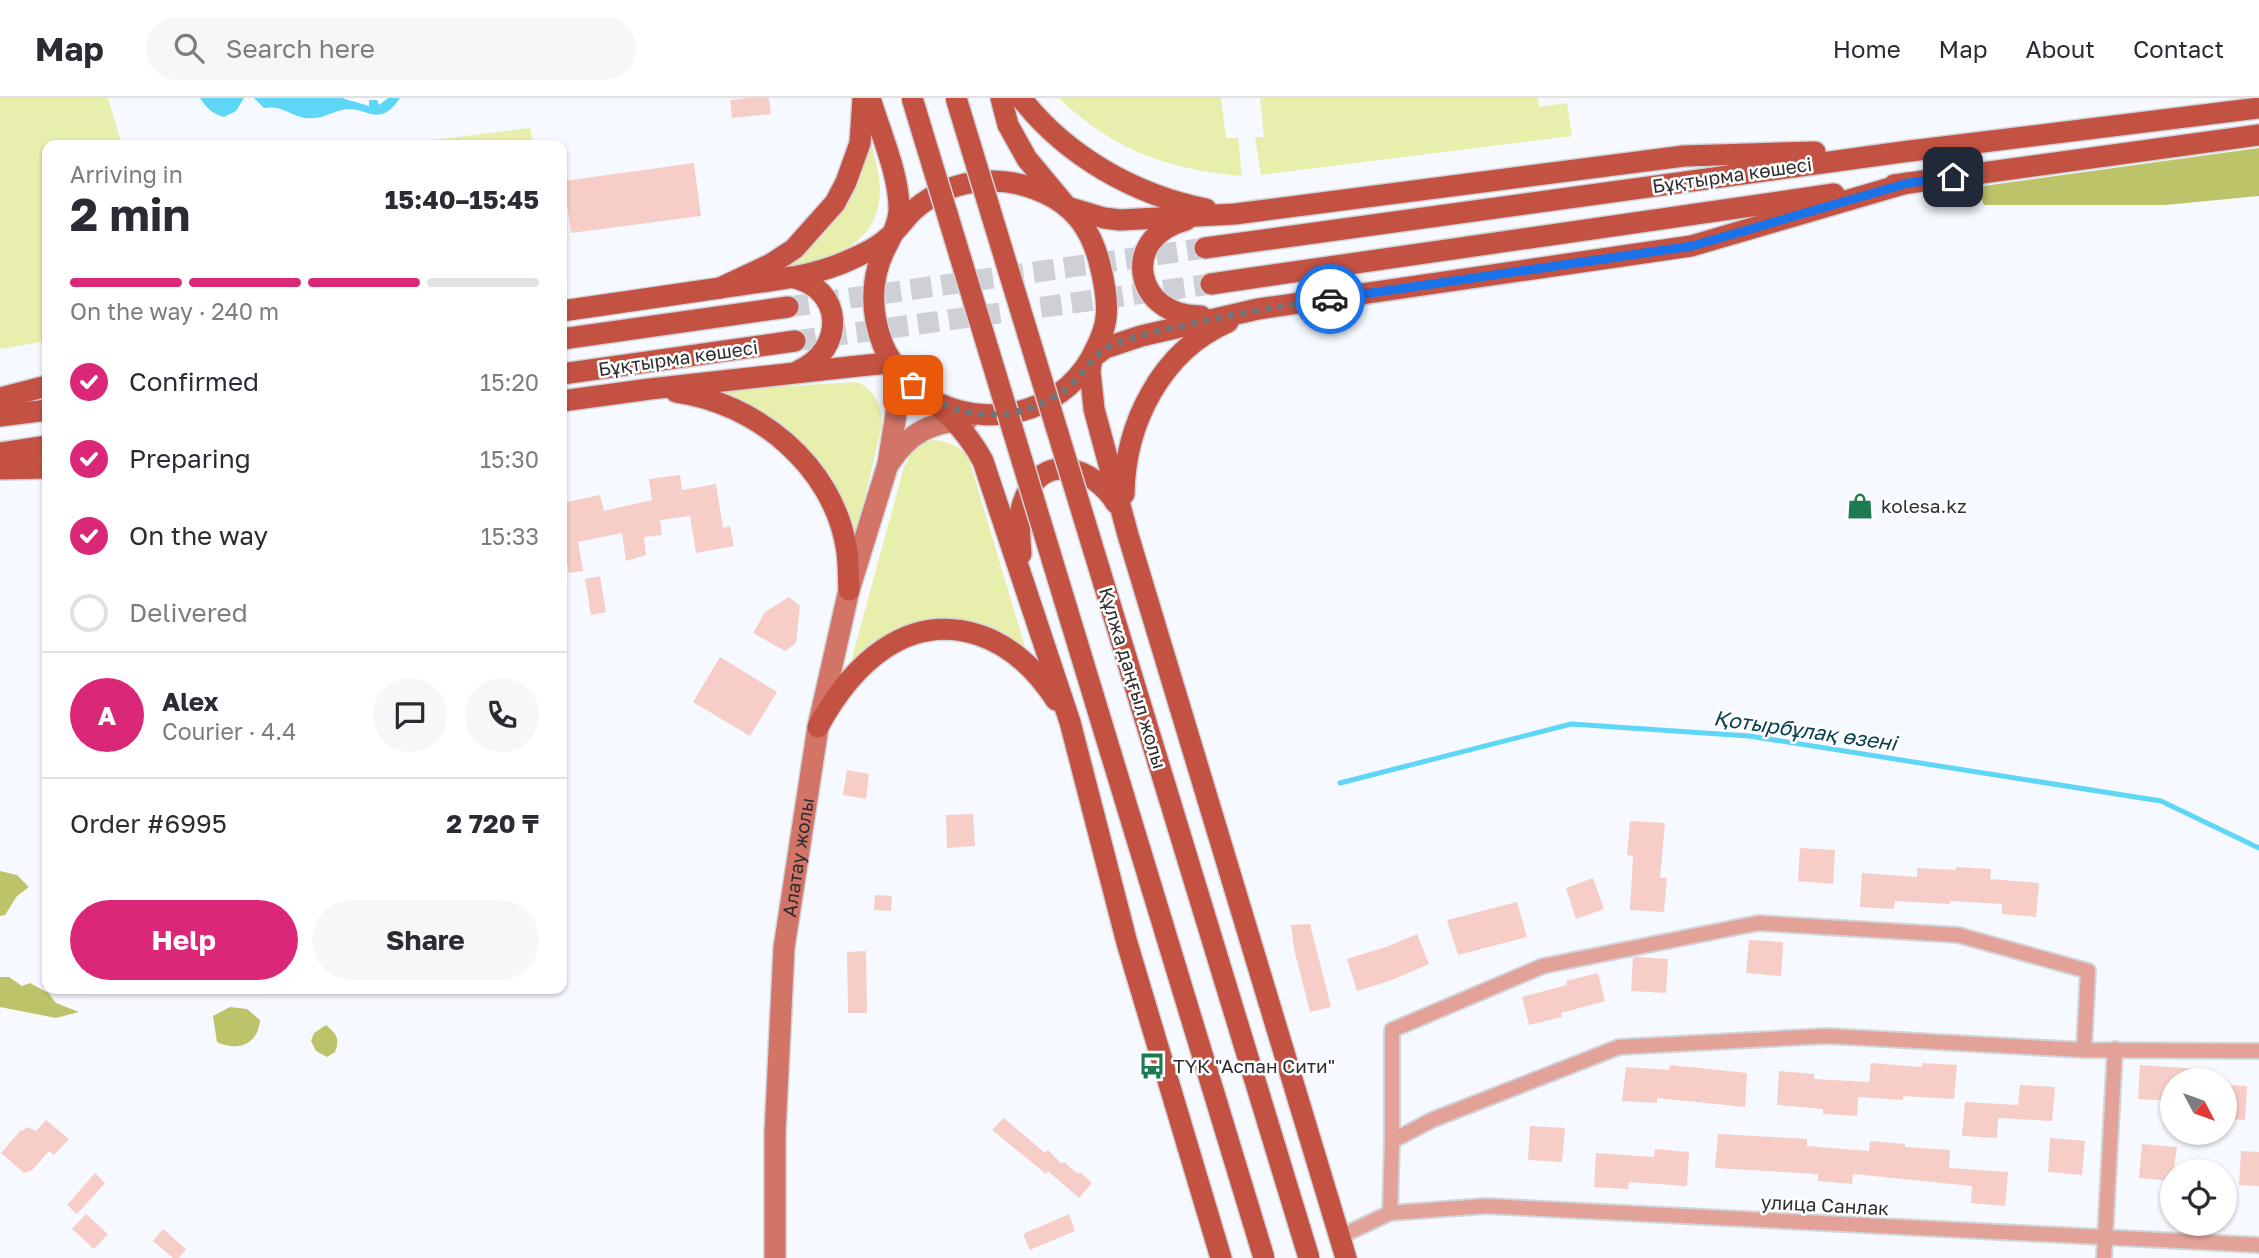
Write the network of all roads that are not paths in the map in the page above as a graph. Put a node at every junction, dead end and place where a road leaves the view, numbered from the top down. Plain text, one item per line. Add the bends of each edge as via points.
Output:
1 (863, 98) edge
2 (870, 98) edge
3 (912, 98) edge
4 (956, 98) edge
5 (1000, 98) edge
6 (1021, 98) edge
7 (2259, 108) edge
8 (2259, 135) edge
9 (1908, 151) junction
10 (1908, 183) junction
11 (1066, 207) junction
12 (1226, 215) junction
13 (891, 236) junction
14 (1205, 248) tunnel mouth
15 (790, 277) junction
16 (1211, 284) tunnel mouth
17 (720, 288) junction
18 (788, 307) tunnel mouth
19 (1258, 309) junction
20 (567, 310) edge
21 (1231, 314) junction
22 (567, 337) edge
23 (795, 341) tunnel mouth
24 (1092, 358) junction
25 (897, 368) junction
26 (796, 372) junction
27 (567, 373) edge
28 (42, 387) edge
29 (650, 388) junction
30 (923, 394) junction
31 (0, 398) edge
32 (567, 400) edge
33 (42, 411) edge
34 (0, 416) edge
35 (991, 416) junction
36 (954, 420) junction
37 (42, 447) edge
38 (0, 453) edge
39 (888, 464) junction
40 (42, 468) edge
41 (0, 469) edge
42 (1126, 526) junction
43 (849, 590) junction
44 (1028, 597) junction
45 (1070, 722) junction
46 (818, 727) junction
47 (2115, 1049) junction
48 (2084, 1050) junction
49 (2259, 1051) edge
50 (1392, 1141) junction
51 (1390, 1213) junction
52 (1339, 1237) junction
53 (2106, 1238) junction
54 (2259, 1245) edge
55 (775, 1258) edge
56 (1221, 1258) edge
57 (1264, 1258) edge
58 (1309, 1258) edge
59 (1346, 1258) edge
60 (2104, 1258) edge

1 - 17 main road via 860,143 835,203 794,249
2 - 13 main road via 897,189 899,212
3 - 57 main road, bridge
4 - 58 main road, Құлжа даңғыл жолы, bridge
5 - 11 main road via 1008,125 1027,159
6 - 12 main road via 1062,140 1107,173 1178,202
7 - 9 main road, Бұқтырма көшесі
8 - 10 main road, Бұқтырма көшесі
9 - 12 main road via 1684,156
9 - 14 main road, Бұқтырма көшесі
10 - 16 main road, Бұқтырма көшесі
10 - 19 main road via 1692,246
11 - 12 main road via 1120,220
11 - 13 main road via 1026,185 975,181 927,200
11 - 24 main road via 1090,234 1102,273 1106,317
12 - 21 main road via 1176,223 1151,243 1141,266 1144,284 1175,313
13 - 15 main road via 829,269
13 - 25 main road via 877,272 874,302 878,331
15 - 17 main road
15 - 26 main road via 818,289 832,317 825,349
17 - 20 main road
18 - 22 main road, Бұқтырма көшесі
19 - 21 main road
19 - 42 main road via 1206,334 1177,359 1150,393 1124,467
21 - 24 main road via 1120,342
23 - 27 main road, Бұқтырма көшесі
24 - 35 main road via 1072,384 1043,403
24 - 42 main road via 1094,409
25 - 26 main road via 886,363
25 - 30 main road
25 - 39 main road via 901,383
26 - 29 main road
28 - 31 main road
29 - 32 main road
29 - 43 main road via 693,394 738,411 761,423 797,453 823,486 840,522
30 - 35 main road via 955,410
30 - 36 main road
33 - 34 main road
35 - 36 main road
36 - 39 main road via 911,436
36 - 44 main road via 983,461
37 - 38 main road
39 - 43 main road, Алатау жолы
40 - 41 main road
42 - 44 main road via 1114,500 1083,472 1061,468 1040,478 1030,488 1021,512
42 - 52 main road
43 - 46 main road, Алатау жолы
44 - 45 main road
45 - 46 main road via 1051,692 1016,654 985,637 945,628 909,635 870,660 842,686
45 - 56 main road via 1127,943
46 - 55 main road, Алатау жолы via 785,948 775,1133
47 - 48 street
47 - 49 street
47 - 53 street
48 - 50 street via 1827,1036 1619,1047 1432,1120
48 - 50 street via 2088,971 1958,935 1758,923 1543,966 1392,1030
50 - 51 street
51 - 52 street
51 - 53 street, улица Санлак via 1486,1206
52 - 59 main road
53 - 54 street, улица Санлак
53 - 60 street

